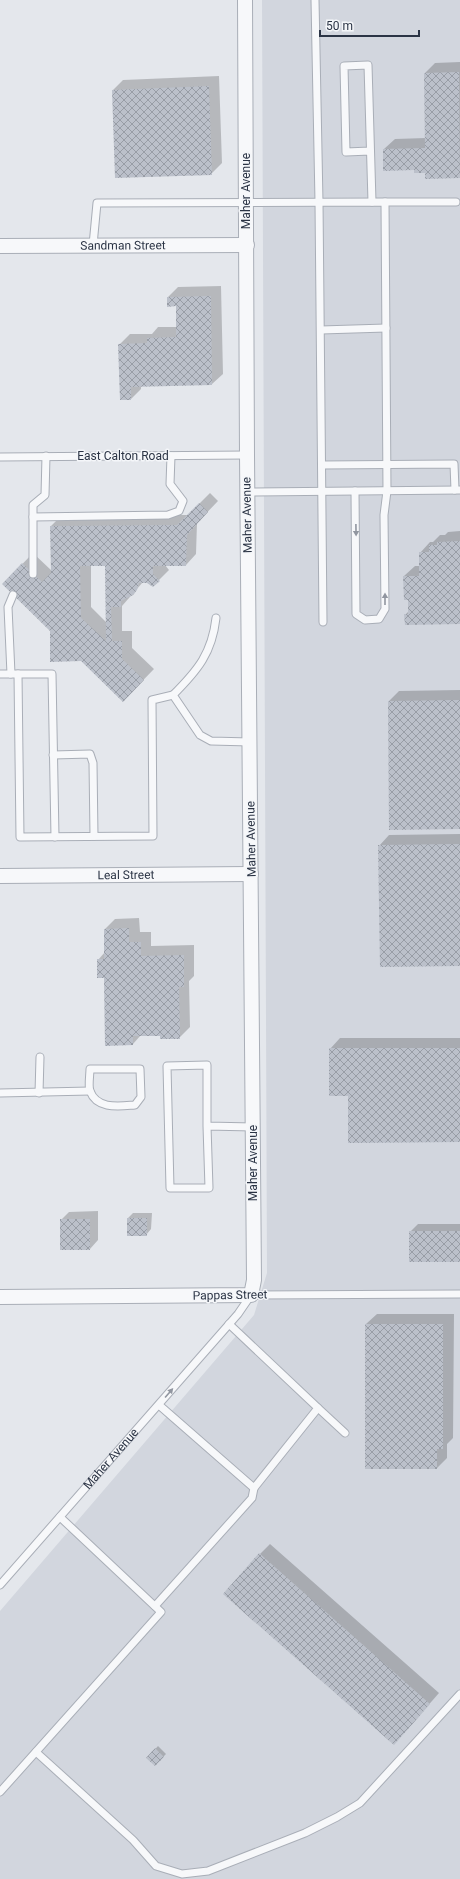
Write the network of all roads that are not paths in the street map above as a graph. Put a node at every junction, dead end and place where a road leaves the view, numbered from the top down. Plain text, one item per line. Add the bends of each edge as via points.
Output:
1 (245, 0) edge
2 (315, 0) edge
3 (370, 151) junction
4 (246, 202) junction
5 (319, 202) junction
6 (372, 202) junction
7 (385, 202) junction
8 (456, 202) dead end
9 (247, 244) junction
10 (94, 245) junction
11 (0, 246) edge
12 (386, 328) junction
13 (321, 330) junction
14 (247, 455) junction
15 (0, 456) edge
16 (46, 456) junction
17 (171, 456) junction
18 (322, 465) junction
19 (386, 465) junction
20 (458, 490) edge
21 (355, 491) junction
22 (387, 491) junction
23 (247, 492) junction
24 (322, 492) junction
25 (33, 517) junction
26 (33, 574) dead end
27 (13, 595) dead end
28 (216, 618) dead end
29 (323, 622) dead end
30 (0, 674) edge
31 (14, 674) junction
32 (173, 695) junction
33 (250, 742) junction
34 (53, 755) junction
35 (94, 836) junction
36 (55, 837) junction
37 (251, 874) junction
38 (0, 876) edge
39 (40, 1057) dead end
40 (90, 1091) junction
41 (40, 1092) junction
42 (0, 1093) edge
43 (207, 1126) junction
44 (253, 1127) junction
45 (460, 1294) edge
46 (251, 1295) junction
47 (0, 1298) edge
48 (229, 1324) junction
49 (159, 1405) junction
50 (318, 1408) junction
51 (344, 1433) dead end
52 (254, 1488) junction
53 (60, 1517) junction
54 (0, 1585) edge
55 (155, 1606) junction
56 (460, 1694) edge
57 (36, 1752) junction
58 (0, 1792) edge

1 - 4 street, Maher Avenue
2 - 5 lane
3 - 3 lane via 368,65 344,66 346,152
3 - 6 lane
4 - 5 lane
4 - 9 street, Maher Avenue
4 - 10 lane via 96,203
5 - 6 lane
5 - 13 lane
6 - 7 lane
7 - 8 lane
7 - 12 lane
9 - 10 street, Sandman Street
9 - 14 street, Maher Avenue
10 - 11 street, Sandman Street
12 - 13 lane
12 - 19 lane
13 - 18 lane
14 - 17 lane, East Calton Road
14 - 23 street, Maher Avenue
15 - 16 lane, East Calton Road
16 - 17 lane, East Calton Road
16 - 25 lane via 45,495 33,505
17 - 25 lane via 170,484 183,502 179,511 168,515
18 - 19 lane
18 - 24 lane
19 - 20 lane via 454,464
19 - 22 lane
20 - 22 lane
21 - 22 lane
21 -> 22 lane via 356,614 365,620 379,619 385,609 384,515
21 - 24 lane
23 - 24 lane
23 - 33 street, Maher Avenue
24 - 29 lane
25 - 26 lane
27 - 31 lane via 8,607
28 - 32 lane via 214,637 208,650 192,676
30 - 31 lane
31 - 34 lane via 52,674
31 - 36 lane via 20,838
32 - 33 lane via 200,734 211,741
32 - 35 lane via 152,700 154,836
33 - 37 street, Maher Avenue
34 - 35 lane via 90,754 94,763
34 - 36 lane
35 - 36 lane
37 - 38 street, Leal Street
37 - 44 street, Maher Avenue
39 - 41 lane
40 - 40 lane via 98,1102 105,1106 135,1105 141,1097 140,1069 90,1069
40 - 41 lane
41 - 42 lane
43 - 43 lane via 207,1065 167,1066 170,1188 209,1188
43 - 44 lane
44 - 46 street, Maher Avenue via 254,1280
45 - 46 lane, Pappas Street
46 - 47 street, Pappas Street
46 - 48 lane, Maher Avenue
49 -> 48 lane, Maher Avenue
48 - 50 lane
49 - 52 lane
49 - 53 lane, Maher Avenue
50 - 51 lane
50 - 52 lane
52 - 55 lane via 252,1498
53 - 54 lane, Maher Avenue
53 - 55 lane
55 - 57 lane via 161,1612
56 - 57 lane via 360,1803 305,1833 208,1871 182,1874 156,1866 133,1840
57 - 58 lane

